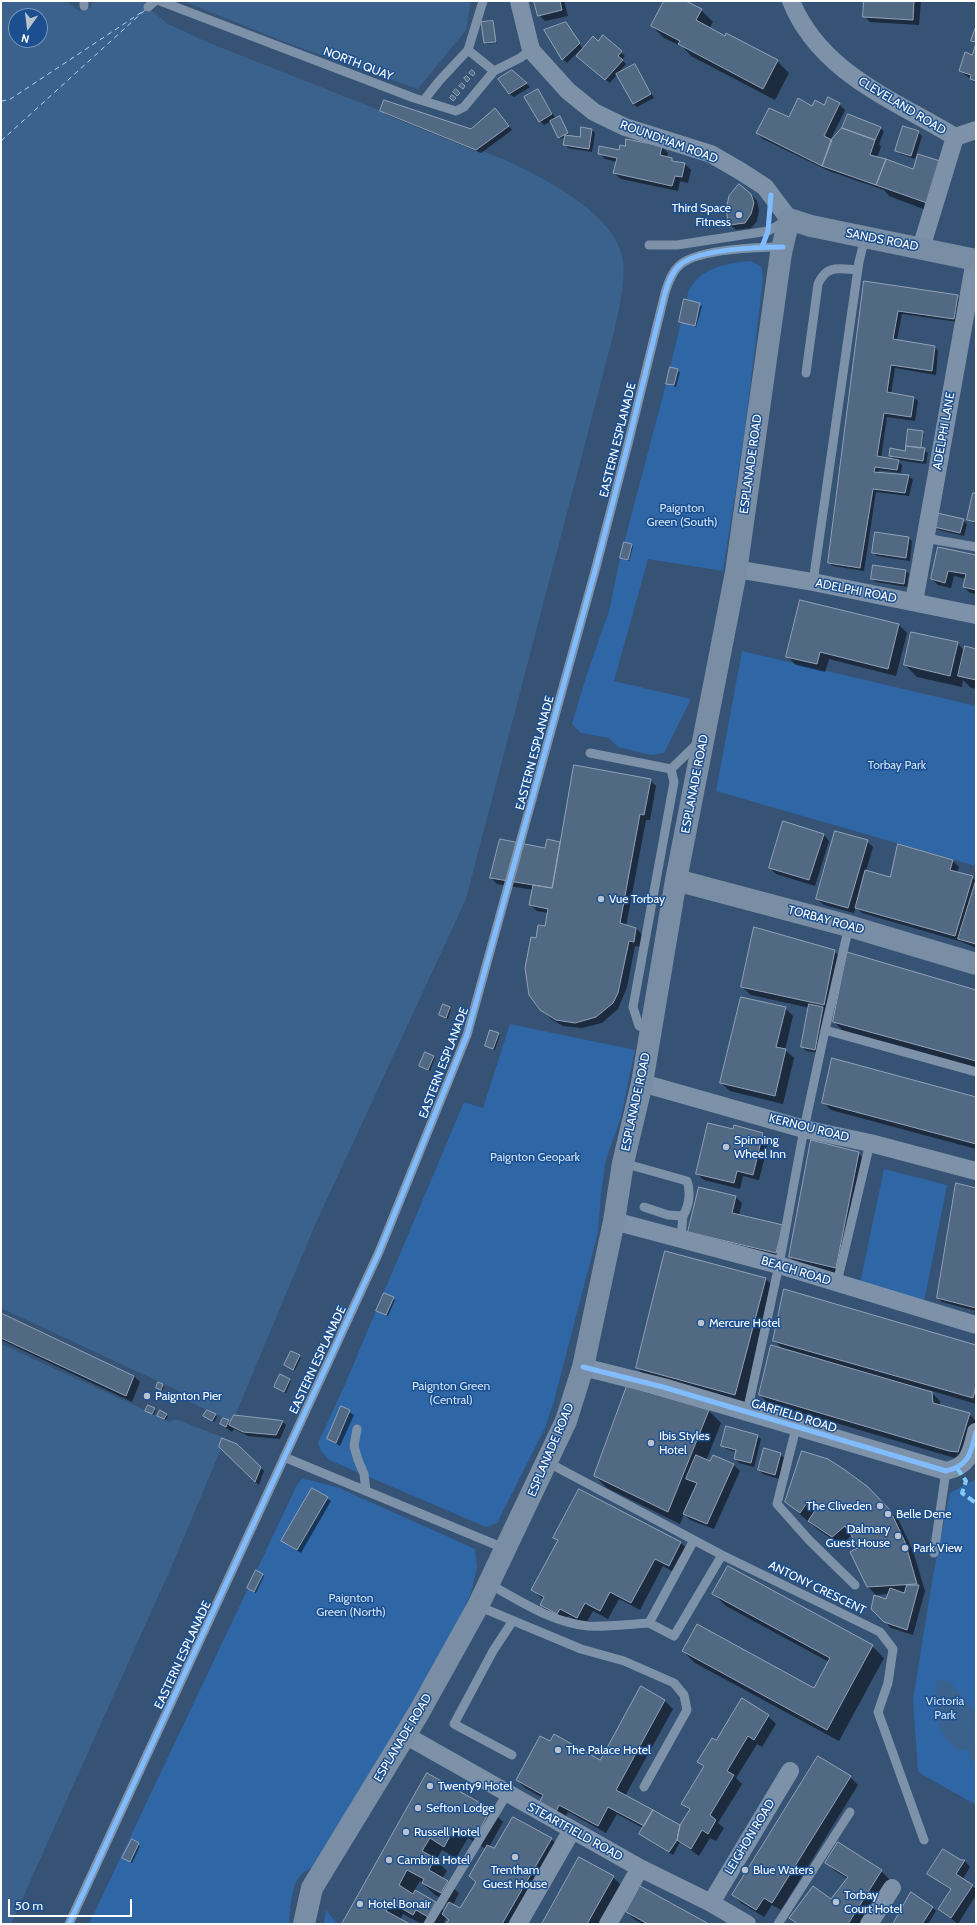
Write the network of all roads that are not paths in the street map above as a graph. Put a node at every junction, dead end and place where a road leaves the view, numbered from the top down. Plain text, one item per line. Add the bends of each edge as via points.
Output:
1 (160, 1) edge
2 (483, 1) edge
3 (519, 1) edge
4 (791, 1) edge
5 (468, 50) junction
6 (532, 50) junction
7 (494, 71) junction
8 (424, 100) junction
9 (976, 130) edge
10 (955, 137) junction
11 (789, 219) junction
12 (865, 237) junction
13 (649, 245) dead end
14 (783, 247) junction
15 (921, 248) junction
16 (975, 260) edge
17 (858, 270) junction
18 (806, 373) dead end
19 (926, 538) junction
20 (976, 547) edge
21 (736, 569) junction
22 (813, 582) junction
23 (914, 602) junction
24 (976, 615) edge
25 (705, 738) junction
26 (590, 753) dead end
27 (671, 769) junction
28 (676, 880) junction
29 (849, 926) junction
30 (976, 964) edge
31 (650, 1028) junction
32 (825, 1030) junction
33 (976, 1072) edge
34 (642, 1083) junction
35 (804, 1129) junction
36 (870, 1143) junction
37 (623, 1163) junction
38 (976, 1171) edge
39 (644, 1207) dead end
40 (683, 1216) junction
41 (614, 1221) junction
42 (681, 1237) junction
43 (779, 1265) junction
44 (837, 1283) junction
45 (976, 1325) edge
46 (583, 1367) junction
47 (747, 1412) junction
48 (796, 1428) junction
49 (357, 1429) dead end
50 (975, 1442) edge
51 (284, 1457) junction
52 (547, 1462) junction
53 (946, 1471) junction
54 (366, 1491) junction
55 (694, 1540) junction
56 (506, 1549) junction
57 (934, 1553) dead end
58 (722, 1556) junction
59 (488, 1584) junction
60 (855, 1585) dead end
61 (478, 1606) junction
62 (512, 1622) junction
63 (649, 1624) junction
64 (405, 1735) junction
65 (512, 1755) dead end
66 (790, 1771) dead end
67 (644, 1787) dead end
68 (507, 1794) junction
69 (850, 1812) dead end
70 (572, 1830) junction
71 (924, 1840) dead end
72 (640, 1868) junction
73 (892, 1888) dead end
74 (711, 1903) junction
75 (741, 1923) edge
76 (69, 1924) edge
77 (304, 1924) edge
78 (428, 1924) edge
79 (518, 1924) edge
80 (608, 1924) edge
81 (778, 1924) edge
82 (869, 1924) edge

1 - 8 lane, NORTH QUAY
2 - 5 lane
3 - 6 street, ROUNDHAM ROAD
4 - 10 street, CLEVELAND ROAD via 799,20 834,63 870,89
5 - 7 lane
5 - 8 lane
6 - 7 lane, NORTH QUAY
6 - 11 street, ROUNDHAM ROAD via 568,91 594,112 625,127 711,154 765,187
7 - 8 lane, NORTH QUAY via 464,107 456,111
9 - 10 street
10 - 15 street
11 - 12 main road, SANDS ROAD
11 - 13 lane via 768,231 677,245
11 - 14 main road, ESPLANADE ROAD
12 - 15 main road, SANDS ROAD
12 - 17 lane
14 - 21 main road, ESPLANADE ROAD
14 - 51 lane, EASTERN ESPLANADE via 735,249 696,257 680,264 670,278 664,293 593,578 468,1035 379,1252
15 - 16 main road, SANDS ROAD
16 - 19 street, ADELPHI LANE
17 - 18 lane via 828,270 821,277
17 - 22 lane
19 - 20 lane
19 - 23 street, ADELPHI LANE
21 - 22 street, ADELPHI ROAD
21 - 25 main road, ESPLANADE ROAD
22 - 23 street, ADELPHI ROAD
23 - 24 street, ADELPHI ROAD
25 - 27 lane
25 - 28 main road, ESPLANADE ROAD
26 - 27 lane
27 - 31 lane via 674,782 633,1007 639,1026
28 - 29 main road, TORBAY ROAD
28 - 31 main road, ESPLANADE ROAD
29 - 30 main road, TORBAY ROAD
29 - 32 lane
31 - 34 main road, ESPLANADE ROAD
32 - 33 lane
32 - 35 lane
34 - 35 street, KERNOU ROAD
34 - 37 main road, ESPLANADE ROAD
35 - 36 street, KERNOU ROAD
35 - 43 lane
36 - 38 street, KERNOU ROAD
36 - 44 lane
37 - 40 lane via 687,1181 690,1190
37 - 41 main road, ESPLANADE ROAD
39 - 40 lane via 668,1215
40 - 42 lane
41 - 42 street, BEACH ROAD
41 - 46 main road, ESPLANADE ROAD
42 - 43 street, BEACH ROAD
43 - 44 street, BEACH ROAD
43 - 47 lane
44 - 45 street, BEACH ROAD
46 - 47 street, GARFIELD ROAD via 621,1375
46 - 52 main road, ESPLANADE ROAD via 566,1421
47 - 48 street, GARFIELD ROAD
48 - 53 street, GARFIELD ROAD
48 - 60 lane via 777,1504
49 - 54 lane via 354,1446 364,1474
50 - 53 street via 964,1463 958,1468
51 - 54 lane
51 - 76 lane, EASTERN ESPLANADE
52 - 55 lane, ANTONY CRESCENT
52 - 56 main road, ESPLANADE ROAD
53 - 57 lane
54 - 56 lane
55 - 58 lane, ANTONY CRESCENT
55 - 63 lane
56 - 59 main road, ESPLANADE ROAD
58 - 63 lane via 674,1636
58 - 71 lane, ANTONY CRESCENT via 880,1632 893,1649 888,1683 878,1712
59 - 61 main road, ESPLANADE ROAD
59 - 63 lane via 545,1614 568,1622 588,1626
61 - 62 lane
61 - 64 main road, ESPLANADE ROAD
62 - 65 lane via 493,1651 454,1724
62 - 67 lane via 581,1649 624,1660 674,1683 684,1695 687,1710
64 - 68 street, STEARTFIELD ROAD
64 - 77 main road, ESPLANADE ROAD via 312,1888
66 - 74 street, LEIGHON ROAD
68 - 70 street, STEARTFIELD ROAD
68 - 78 lane
69 - 81 lane
70 - 72 street, STEARTFIELD ROAD
70 - 79 street
72 - 74 street, STEARTFIELD ROAD
72 - 80 street
73 - 82 street
74 - 75 street, STEARTFIELD ROAD

